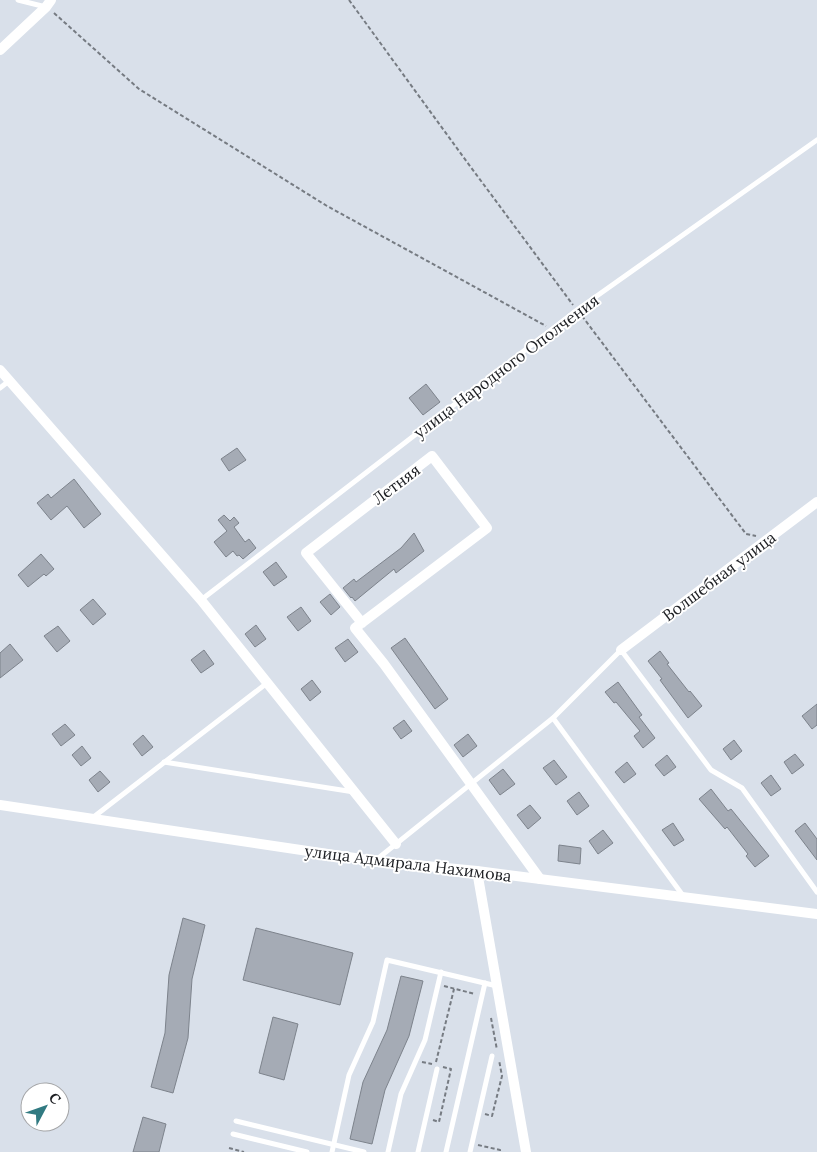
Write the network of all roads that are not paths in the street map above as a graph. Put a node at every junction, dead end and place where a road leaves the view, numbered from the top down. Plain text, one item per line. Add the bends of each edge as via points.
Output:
1 (18, 0) edge
2 (49, 3) edge
3 (0, 50) edge
4 (817, 140) edge
5 (0, 370) edge
6 (9, 381) junction
7 (0, 388) edge
8 (817, 502) edge
9 (201, 600) junction
10 (362, 622) junction
11 (621, 650) junction
12 (267, 683) junction
13 (553, 718) junction
14 (164, 762) junction
15 (471, 783) junction
16 (354, 792) junction
17 (0, 805) edge
18 (91, 819) junction
19 (396, 844) junction
20 (375, 861) junction
21 (477, 871) junction
22 (540, 879) junction
23 (817, 892) edge
24 (684, 897) junction
25 (817, 914) edge
26 (440, 972) junction
27 (485, 983) junction
28 (497, 986) junction
29 (492, 1056) dead end
30 (436, 1067) road end
31 (236, 1121) dead end
32 (233, 1134) dead end
33 (334, 1145) junction
34 (307, 1152) edge
35 (332, 1152) edge
36 (364, 1152) edge
37 (388, 1152) edge
38 (418, 1152) edge
39 (446, 1152) edge
40 (470, 1152) edge
41 (526, 1152) edge

1 - 2 lane
2 - 3 street
4 - 9 lane, улица Народного Ополчения via 577,310
5 - 6 street
6 - 7 lane
6 - 9 street
8 - 11 street, Волшебная улица
9 - 12 street
10 - 10 street, Летняя via 487,528 432,456 306,552
10 - 15 street, Летняя via 355,628
11 - 13 lane
11 - 23 lane via 711,770 742,788
12 - 14 lane
12 - 16 street
13 - 15 lane
13 - 24 lane
14 - 16 lane
14 - 18 lane
15 - 19 lane
15 - 22 street, Летняя
16 - 19 street
17 - 18 street, улица Адмирала Нахимова
18 - 20 street, улица Адмирала Нахимова
19 - 20 lane
20 - 21 street, улица Адмирала Нахимова
21 - 22 street, улица Адмирала Нахимова
21 - 28 street
22 - 24 street, улица Адмирала Нахимова
24 - 25 street, улица Адмирала Нахимова
26 - 27 lane
26 - 33 lane via 387,960 373,1022 349,1075
26 - 37 lane via 425,1040 401,1094
27 - 28 lane
27 - 39 lane
28 - 41 street
29 - 40 lane
30 - 38 lane
31 - 33 lane
32 - 34 lane
33 - 35 lane
33 - 36 lane

